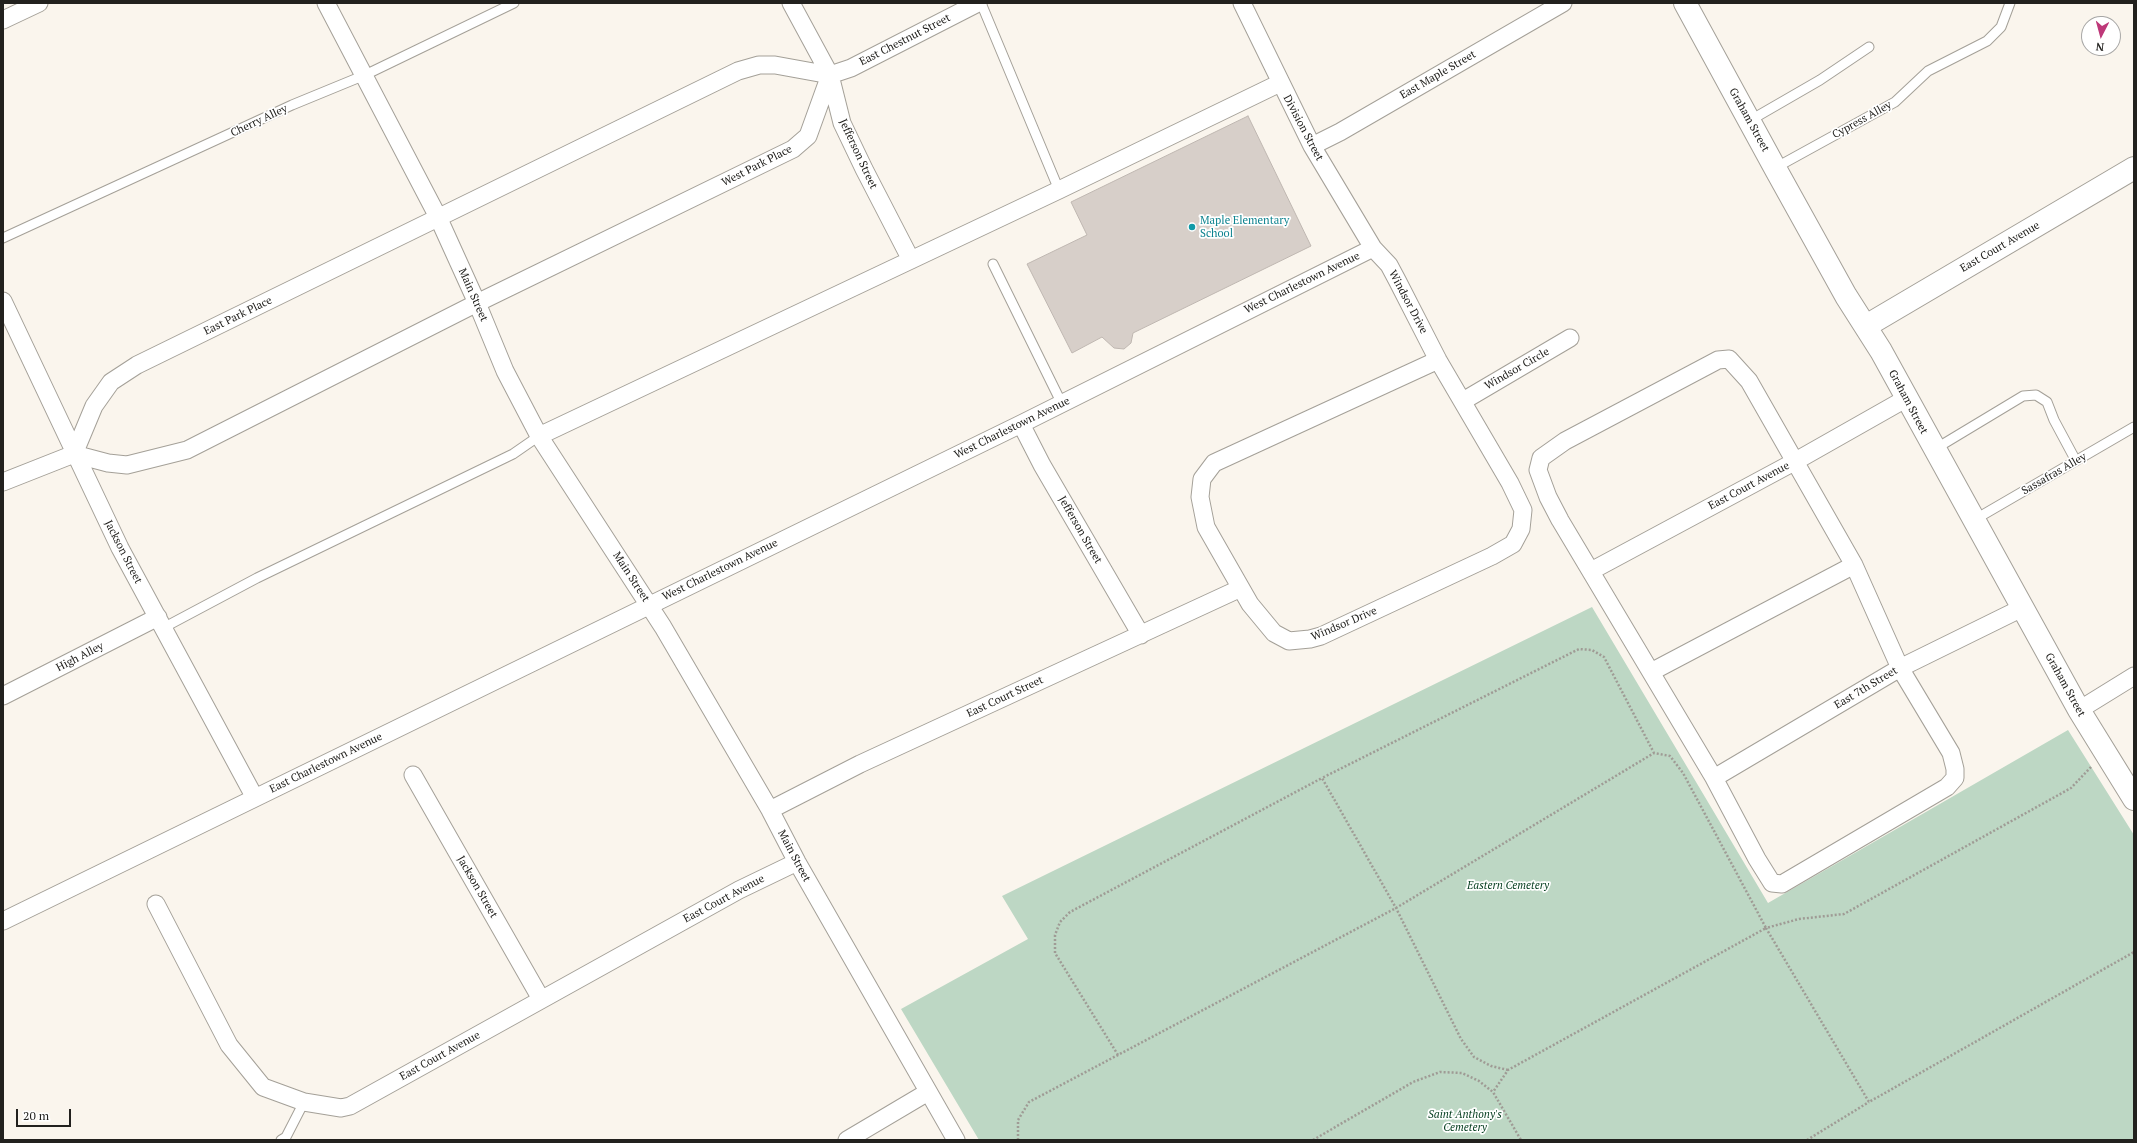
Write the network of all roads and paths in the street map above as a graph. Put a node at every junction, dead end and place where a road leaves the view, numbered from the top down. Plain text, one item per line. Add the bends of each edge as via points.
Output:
1 (39, 3) edge
2 (326, 3) edge
3 (514, 3) edge
4 (791, 3) edge
5 (978, 3) edge
6 (981, 3) edge
7 (1242, 3) edge
8 (1563, 3) edge
9 (1685, 3) edge
10 (2010, 3) edge
11 (3, 20) edge
12 (1869, 47) dead end
13 (365, 75) junction
14 (830, 75) junction
15 (1280, 83) junction
16 (1749, 121) junction
17 (1312, 146) junction
18 (1775, 168) junction
19 (2134, 168) edge
20 (1059, 190) junction
21 (438, 217) junction
22 (3, 238) edge
23 (1373, 248) junction
24 (911, 260) junction
25 (994, 264) dead end
26 (3, 301) edge
27 (477, 303) junction
28 (1866, 326) junction
29 (1570, 338) dead end
30 (1438, 360) junction
31 (1907, 398) junction
32 (1463, 401) junction
33 (1062, 404) junction
34 (1021, 424) junction
35 (2134, 427) edge
36 (539, 436) junction
37 (1934, 449) junction
38 (74, 454) junction
39 (2076, 461) junction
40 (1794, 462) junction
41 (3, 482) edge
42 (1974, 520) junction
43 (1854, 565) junction
44 (1591, 571) junction
45 (1241, 588) junction
46 (649, 605) junction
47 (2022, 608) junction
48 (160, 623) junction
49 (1141, 635) junction
50 (1900, 668) junction
51 (1651, 672) junction
52 (2134, 676) edge
53 (3, 696) edge
54 (2079, 710) junction
55 (2105, 752) junction
56 (1654, 753) junction
57 (413, 775) dead end
58 (1322, 778) junction
59 (1714, 778) junction
60 (255, 798) junction
61 (2134, 799) edge
62 (770, 810) junction
63 (796, 862) junction
64 (156, 904) dead end
65 (1396, 908) junction
66 (3, 921) edge
67 (1766, 928) junction
68 (2134, 952) edge
69 (541, 999) junction
70 (1118, 1055) junction
71 (1508, 1070) junction
72 (928, 1092) junction
73 (1493, 1092) junction
74 (304, 1102) junction
75 (1869, 1102) junction
76 (281, 1140) edge
77 (847, 1140) edge
78 (956, 1140) edge
79 (1018, 1140) edge
80 (1314, 1140) edge
81 (1521, 1140) edge
82 (1807, 1140) edge

1 - 11 street
2 - 13 street, Main Street
3 - 13 lane, Cherry Alley
4 - 14 street, Jefferson Street
5 - 14 street, East Chestnut Street via 851,68
6 - 20 lane
7 - 15 street, Division Street
8 - 17 street, East Maple Street
9 - 16 street, Graham Street
10 - 18 lane, Cypress Alley via 2001,27 1987,41 1928,72 1895,102
12 - 16 lane via 1820,80
13 - 21 street, Main Street
13 - 22 lane, Cherry Alley via 292,105
14 - 21 street via 774,64 738,71
14 - 24 street, Jefferson Street via 842,123
14 - 27 street, West Park Place via 808,136 793,149
15 - 17 street, Division Street
15 - 20 street
16 - 18 street, Graham Street
17 - 23 street, Division Street
18 - 28 street, Graham Street via 1846,296
19 - 28 street, East Court Avenue
20 - 24 street
21 - 27 street, Main Street
21 - 38 street, East Park Place via 131,369 111,382 94,406
23 - 30 street, Windsor Drive via 1389,265 1398,280
23 - 33 street, West Charlestown Avenue
24 - 36 street
25 - 33 lane
26 - 38 street, Jackson Street
27 - 36 street, Main Street via 505,371
27 - 38 street via 188,450 127,465
28 - 31 street, Graham Street
29 - 32 street, Windsor Circle
30 - 32 street, Windsor Drive
30 - 45 street, Windsor Drive via 1214,463 1202,479 1202,511 1206,527
31 - 37 street, Graham Street
31 - 40 street, East Court Avenue
32 - 45 street, Windsor Drive via 1510,482 1523,510 1521,529 1513,544 1436,583 1310,640 1289,641 1274,633 1250,604
33 - 34 street, West Charlestown Avenue
34 - 46 street, West Charlestown Avenue
34 - 49 street, Jefferson Street via 1042,465
35 - 39 lane, Sassafras Alley
36 - 46 street, Main Street
36 - 48 lane via 513,454
37 - 39 lane via 2023,396 2036,395 2047,402
37 - 42 street, Graham Street
38 - 41 street
38 - 48 street, Jackson Street
39 - 42 lane, Sassafras Alley
40 - 43 street
40 - 44 street, East Court Avenue
40 - 44 street via 1749,381 1729,360 1718,360 1565,441 1541,458 1538,470 1557,514
42 - 47 street, Graham Street
43 - 50 street
43 - 51 street
44 - 51 street
45 - 49 street, East Court Street
46 - 60 street, East Charlestown Avenue
46 - 62 street, Main Street
47 - 50 street, East 7th Street
47 - 54 street, Graham Street
48 - 53 street, High Alley
48 - 60 street, Jackson Street
49 - 62 street, East Court Street via 860,764
50 - 59 street, East 7th Street
50 - 59 street via 1951,753 1955,778 1947,786 1782,884 1772,883
51 - 59 street
52 - 54 street
54 - 55 street, Graham Street
55 - 61 street, Graham Street
55 - 67 path via 2071,788 1844,914 1799,919
56 - 58 path via 1604,658 1592,650 1579,649
56 - 65 path
56 - 67 path via 1670,756 1683,773
57 - 69 street, Jackson Street
58 - 65 path
58 - 70 path via 1070,912 1060,922 1055,935 1055,953
60 - 66 street, East Charlestown Avenue
62 - 63 street, Main Street
63 - 69 street, East Court Avenue via 738,890
63 - 72 street, Main Street
64 - 74 street, East Court Avenue via 229,1046 263,1087
65 - 70 path
65 - 71 path via 1461,1039 1474,1056 1491,1066
67 - 71 path
67 - 75 path
68 - 75 path
69 - 74 street, East Court Avenue via 350,1106 340,1108
70 - 79 path via 1029,1102 1018,1120
71 - 73 path
72 - 77 street
72 - 78 street, Main Street
73 - 80 path via 1479,1081 1462,1073 1440,1072 1413,1082
73 - 81 path
74 - 76 lane via 286,1137
75 - 82 path

